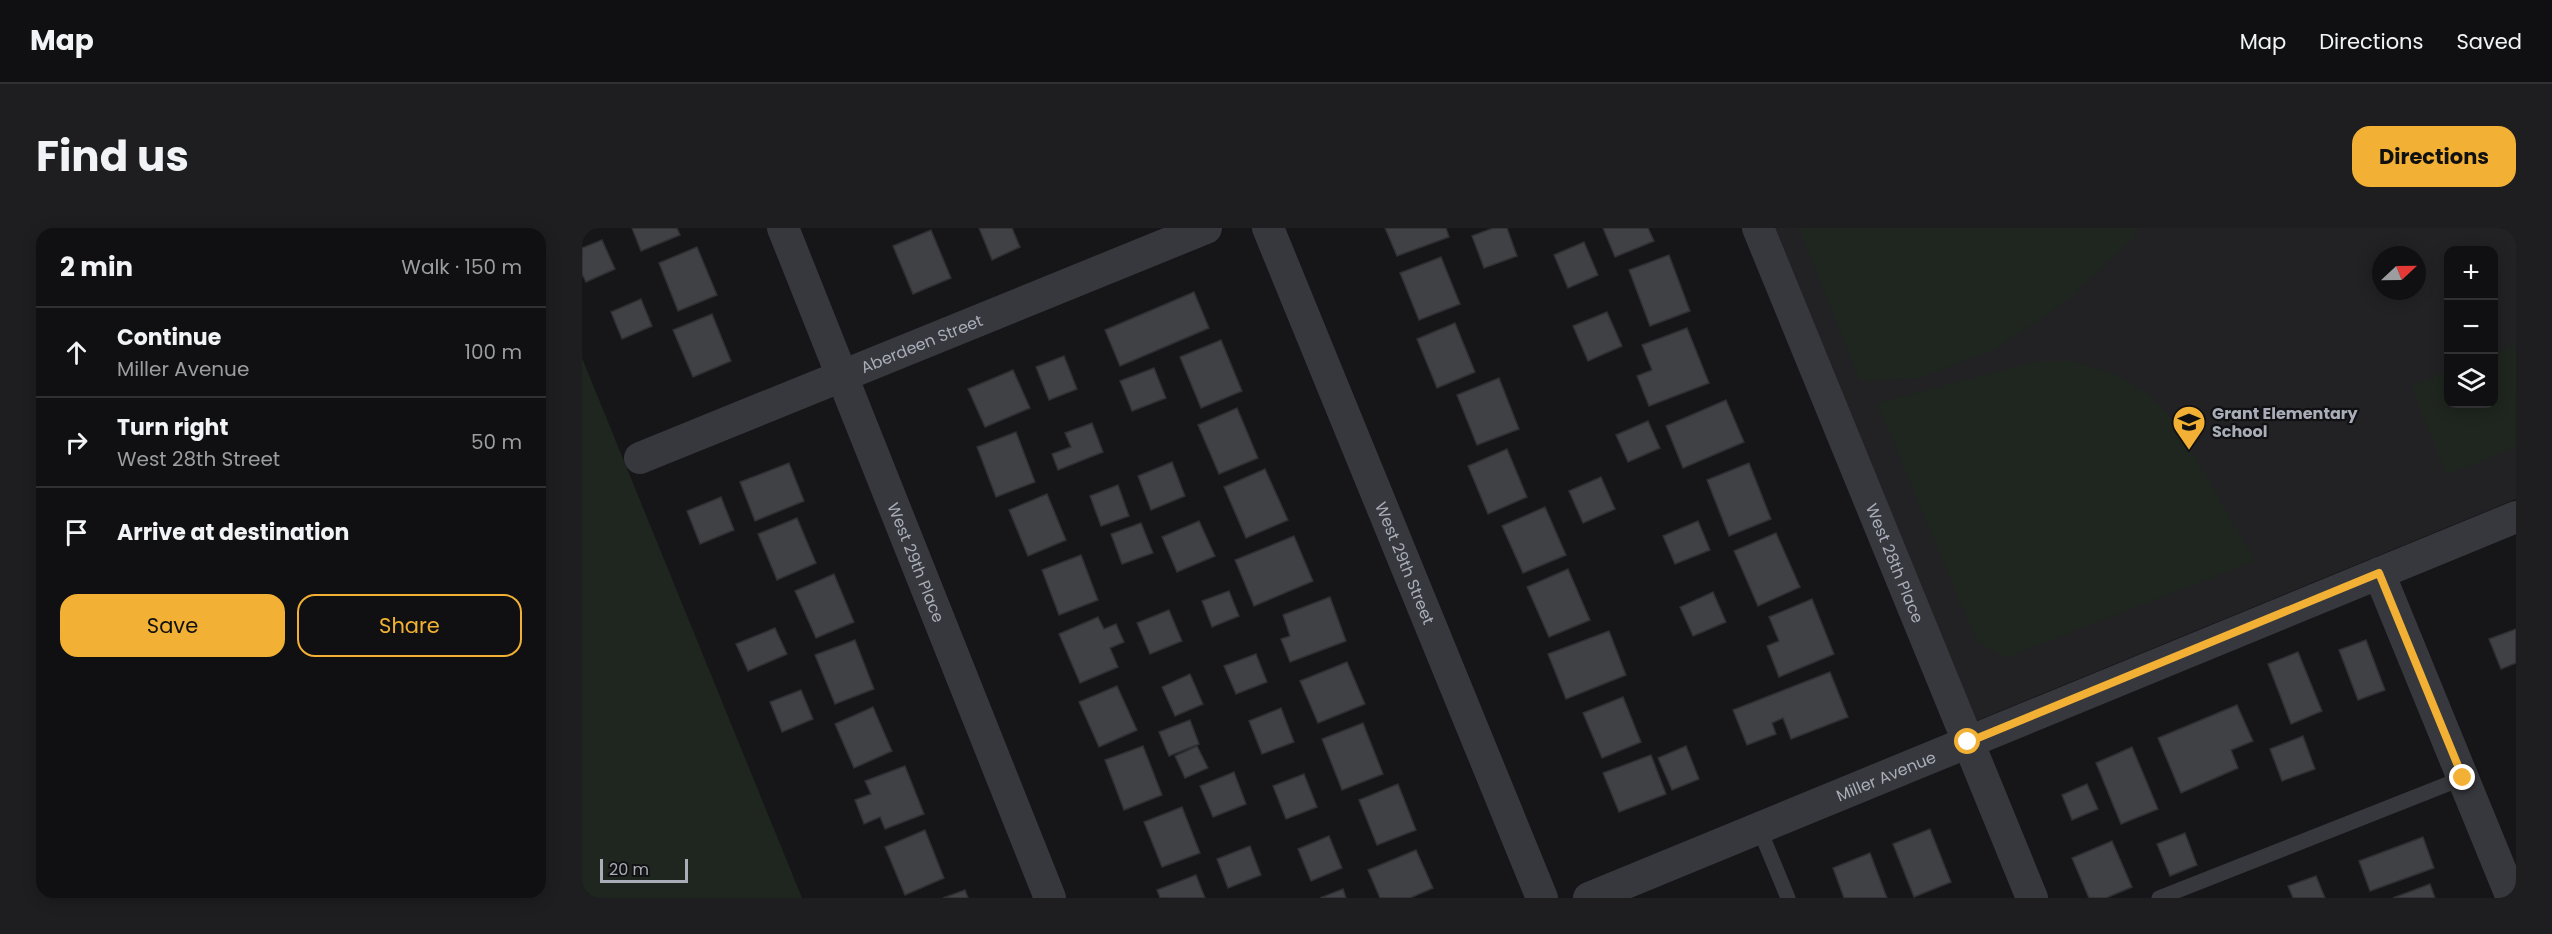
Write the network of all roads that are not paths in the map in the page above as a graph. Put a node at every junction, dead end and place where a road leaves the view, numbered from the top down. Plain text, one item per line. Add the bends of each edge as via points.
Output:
1 (783, 228) edge
2 (1206, 228) edge
3 (1268, 228) edge
4 (1758, 228) edge
5 (842, 376) junction
6 (640, 458) dead end
7 (2516, 517) edge
8 (2379, 573) junction
9 (1968, 742) junction
10 (2463, 778) junction
11 (1759, 828) junction
12 (2510, 880) edge
13 (1050, 898) edge
14 (1542, 898) edge
15 (1589, 898) edge
16 (1788, 898) edge
17 (2032, 898) edge
18 (2159, 898) edge

1 - 5 street, West 29th Place
2 - 5 street, Aberdeen Street
3 - 14 street, West 29th Street
4 - 9 street, West 28th Place
5 - 6 street, Aberdeen Street
5 - 13 street, West 29th Place
7 - 8 street, Miller Avenue
8 - 9 street, Miller Avenue
8 - 10 street
9 - 11 street, Miller Avenue
9 - 17 street, West 28th Place
10 - 12 street
10 - 18 lane
11 - 15 street, Miller Avenue
11 - 16 lane

